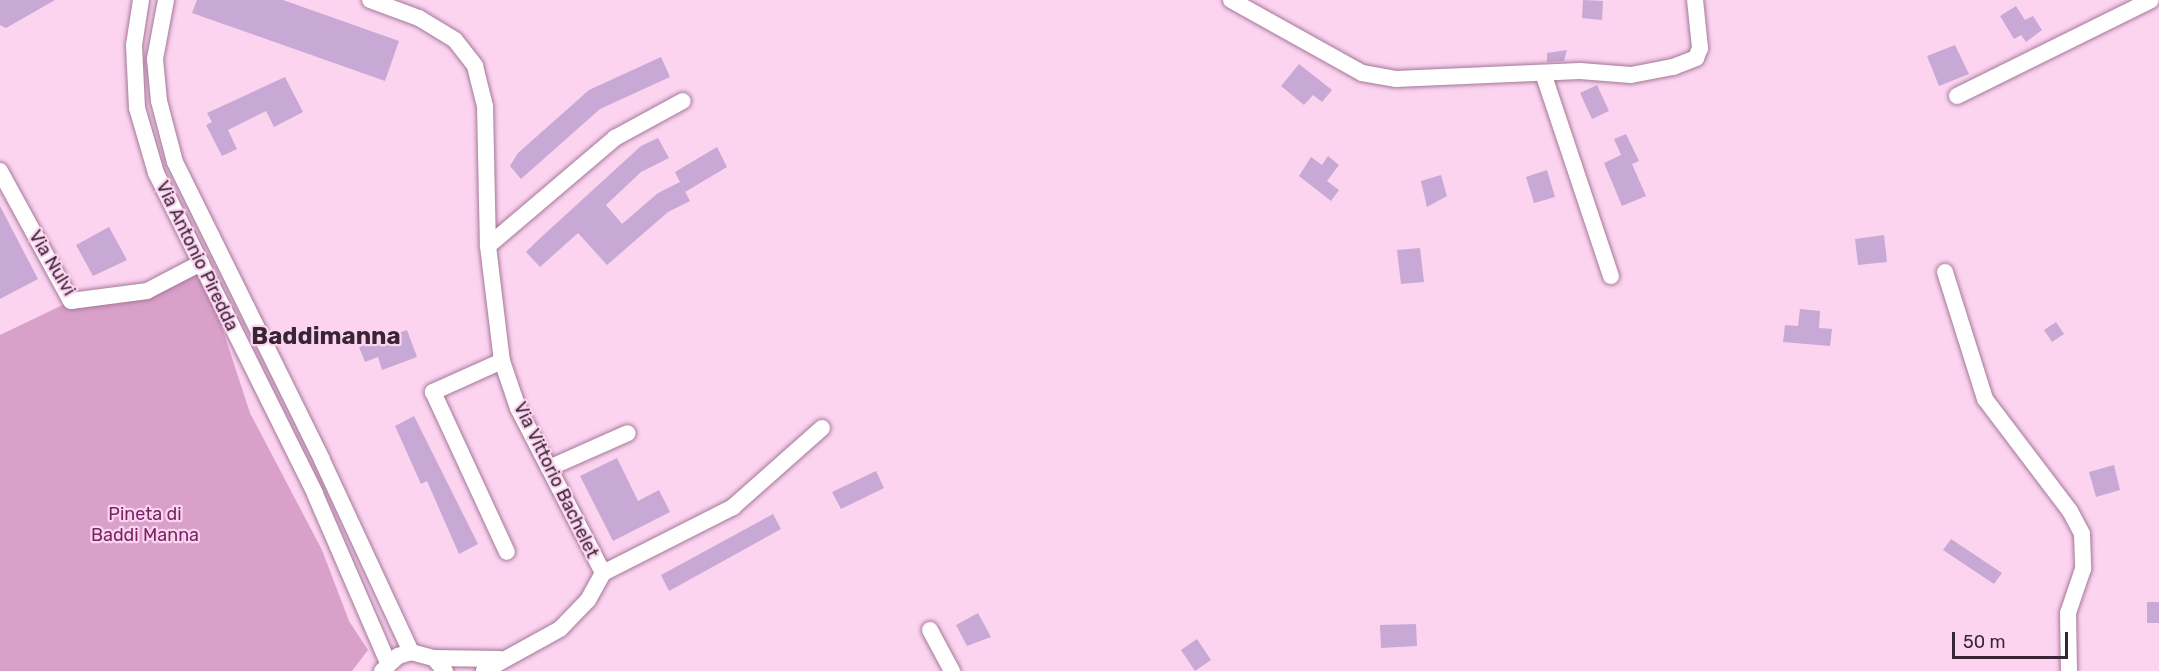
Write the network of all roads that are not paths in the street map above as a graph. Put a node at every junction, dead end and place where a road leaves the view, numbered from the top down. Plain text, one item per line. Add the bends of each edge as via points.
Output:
1 (141, 0) edge
2 (370, 0) edge
3 (1231, 0) edge
4 (1695, 0) edge
5 (2151, 0) edge
6 (166, 4) edge
7 (1544, 76) junction
8 (1957, 96) dead end
9 (683, 101) dead end
10 (0, 171) edge
11 (488, 246) junction
12 (201, 263) junction
13 (1945, 272) dead end
14 (1611, 276) dead end
15 (502, 362) junction
16 (822, 428) dead end
17 (628, 433) dead end
18 (549, 468) junction
19 (507, 552) dead end
20 (603, 573) junction
21 (930, 630) dead end
22 (411, 652) junction
23 (434, 658) junction
24 (504, 659) junction
25 (385, 667) edge
26 (446, 671) edge
27 (484, 671) edge
28 (952, 671) edge
29 (2069, 671) edge

1 - 12 street, Via Antonio Piredda via 134,45 136,108 156,173
2 - 11 street, Via Vittorio Bachelet via 419,18 455,40 475,66 485,106
3 - 7 street via 1362,74 1396,79
4 - 7 street via 1701,48 1696,58 1631,75 1580,71
5 - 8 street
6 - 22 street, Via Antonio Piredda via 155,59 159,101 175,162 322,460
7 - 14 street
9 - 11 street via 615,138
10 - 12 street, Via Nulvi via 71,301 147,291
11 - 15 street, Via Vittorio Bachelet
12 - 25 street, Via Antonio Piredda via 315,494
13 - 29 street via 1984,399 2070,511 2082,534 2083,569 2068,613
15 - 18 street, Via Vittorio Bachelet via 518,408
15 - 19 street via 433,392
16 - 20 street via 725,512
17 - 18 street
18 - 20 street, Via Vittorio Bachelet
20 - 24 street, Via Vittorio Bachelet via 588,600 560,629
21 - 28 street
22 - 23 street, Via Vittorio Bachelet
22 - 25 street
23 - 24 street, Via Vittorio Bachelet
23 - 26 street
24 - 27 street, Via Vittorio Bachelet

